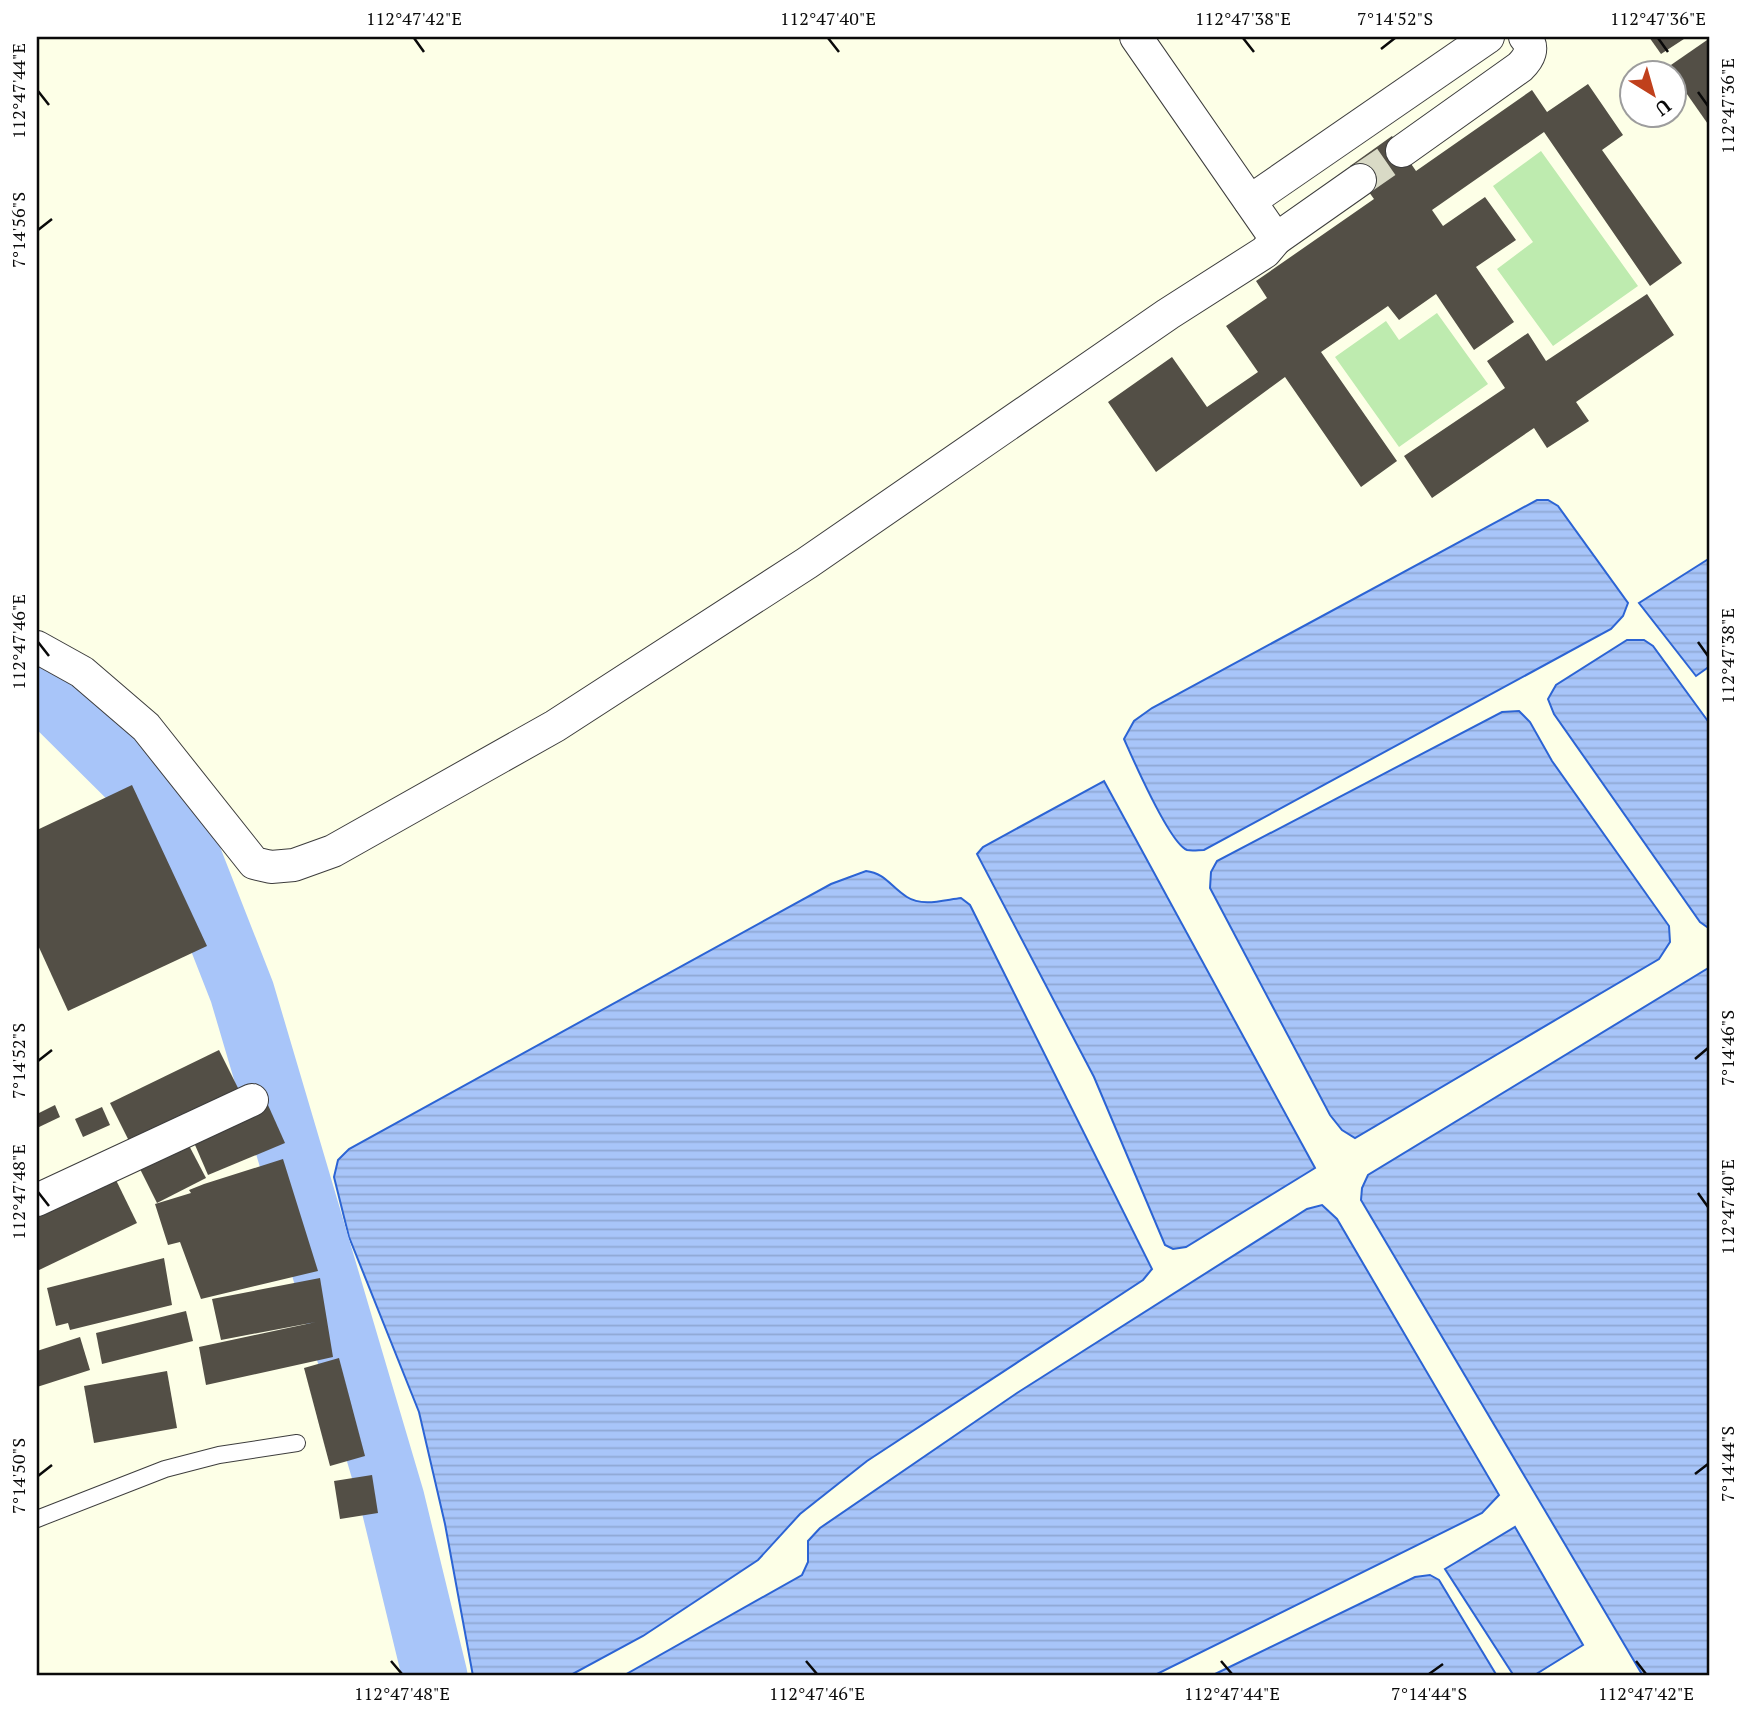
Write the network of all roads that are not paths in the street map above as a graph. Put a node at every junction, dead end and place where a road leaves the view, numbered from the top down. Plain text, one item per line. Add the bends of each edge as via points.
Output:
1 (1136, 37) edge
2 (1488, 37) edge
3 (1525, 37) edge
4 (1402, 151) tunnel mouth
5 (1360, 180) tunnel mouth
6 (1250, 201) junction
7 (1276, 239) junction
8 (37, 647) edge
9 (252, 1100) dead end
10 (37, 1200) edge
11 (297, 1443) dead end
12 (37, 1519) edge

1 - 6 street
2 - 6 street
3 - 4 street via 1530,58
5 - 7 street
6 - 7 street
7 - 8 street via 1246,267 1168,314 807,563 555,726 333,851 294,865 254,863 146,727 82,672
9 - 10 street
11 - 12 lane via 165,1469

